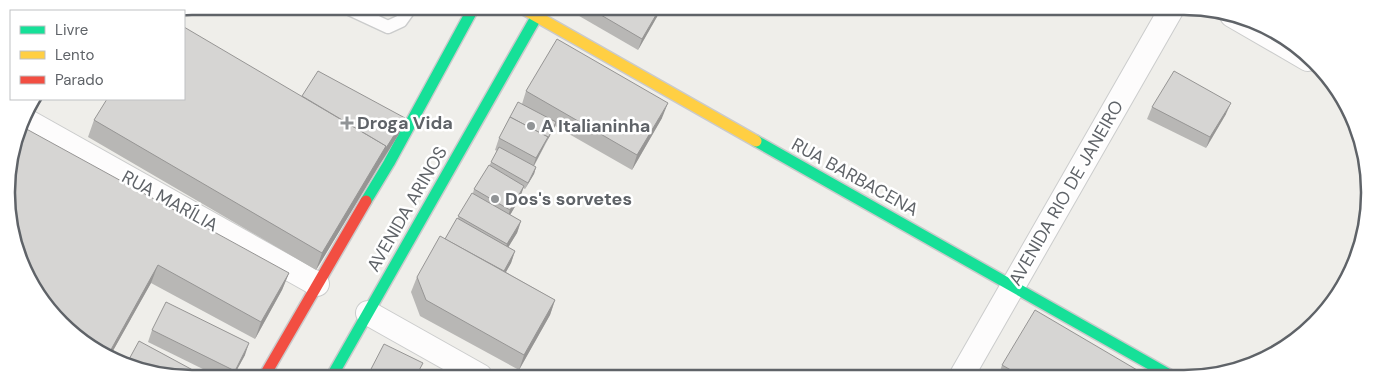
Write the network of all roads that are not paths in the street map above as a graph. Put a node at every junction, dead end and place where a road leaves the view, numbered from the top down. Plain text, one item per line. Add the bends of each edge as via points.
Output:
1 (362, 15) edge
2 (405, 15) edge
3 (470, 15) edge
4 (537, 15) edge
5 (544, 15) edge
6 (1168, 15) edge
7 (30, 123) edge
8 (317, 284) junction
9 (1013, 286) junction
10 (368, 313) junction
11 (268, 370) edge
12 (335, 370) edge
13 (469, 370) edge
14 (965, 370) edge
15 (1161, 370) edge

1 - 2 lane via 388,27
3 - 8 main road via 389,163
4 - 10 main road, AVENIDA ARINOS
5 - 9 main road, RUA BARBACENA
6 - 9 street, AVENIDA RIO DE JANEIRO
7 - 8 street, RUA MARÍLIA
8 - 11 main road
9 - 14 street, AVENIDA RIO DE JANEIRO
9 - 15 main road, RUA BARBACENA
10 - 12 main road, AVENIDA ARINOS
10 - 13 street

